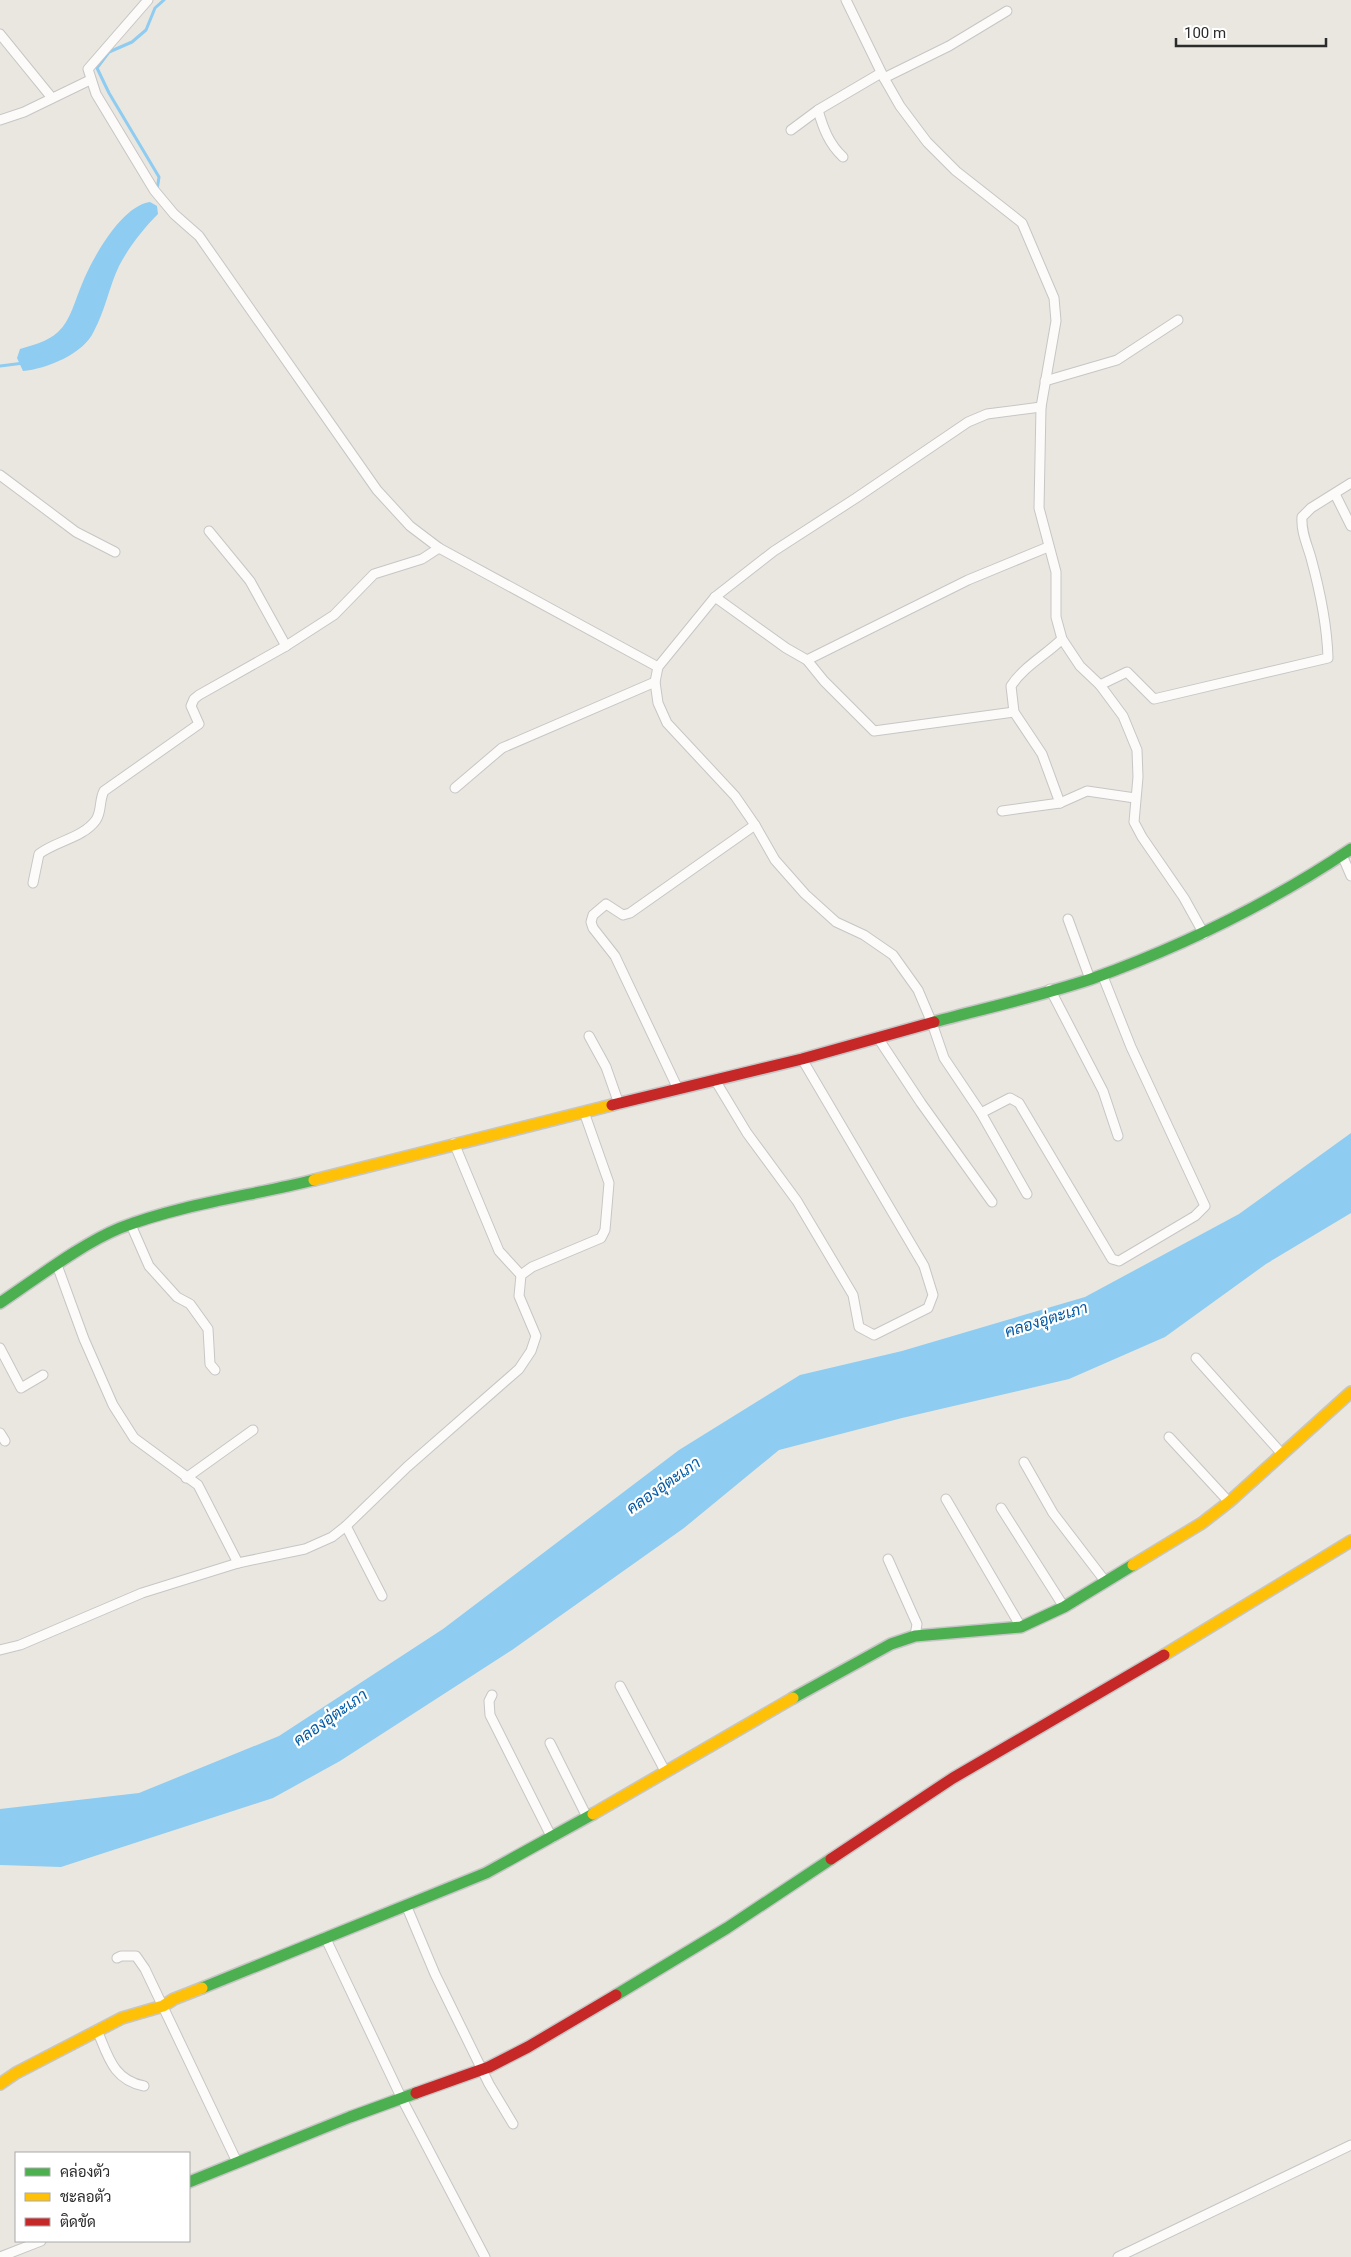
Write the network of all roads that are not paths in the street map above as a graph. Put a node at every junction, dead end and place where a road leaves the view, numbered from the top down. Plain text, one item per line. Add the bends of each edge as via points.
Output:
1 (148, 0) edge
2 (846, 0) edge
3 (1007, 11) dead end
4 (0, 34) edge
5 (883, 75) junction
6 (90, 80) junction
7 (52, 98) junction
8 (818, 110) junction
9 (0, 120) edge
10 (791, 130) dead end
11 (843, 156) dead end
12 (1178, 320) dead end
13 (1045, 381) junction
14 (1041, 407) junction
15 (0, 474) edge
16 (1351, 483) edge
17 (1335, 494) junction
18 (1351, 526) edge
19 (208, 531) dead end
20 (1048, 547) junction
21 (439, 548) junction
22 (114, 552) dead end
23 (716, 597) junction
24 (1062, 639) junction
25 (286, 646) junction
26 (807, 660) junction
27 (658, 667) junction
28 (655, 682) junction
29 (1100, 685) junction
30 (1014, 712) junction
31 (455, 788) dead end
32 (1135, 798) junction
33 (1060, 803) junction
34 (1002, 811) dead end
35 (756, 826) junction
36 (1346, 852) edge
37 (1351, 876) edge
38 (34, 883) dead end
39 (1068, 919) dead end
40 (1204, 934) junction
41 (1102, 974) junction
42 (1090, 979) junction
43 (1050, 989) junction
44 (932, 1023) junction
45 (589, 1036) dead end
46 (878, 1038) junction
47 (802, 1059) junction
48 (715, 1080) junction
49 (678, 1089) junction
50 (619, 1104) junction
51 (584, 1112) junction
52 (981, 1113) junction
53 (1118, 1136) dead end
54 (454, 1144) junction
55 (1027, 1194) dead end
56 (992, 1202) dead end
57 (131, 1225) junction
58 (57, 1265) junction
59 (521, 1275) junction
60 (0, 1303) edge
61 (0, 1348) edge
62 (1196, 1358) dead end
63 (215, 1370) dead end
64 (43, 1375) dead end
65 (1351, 1392) edge
66 (253, 1430) dead end
67 (0, 1432) edge
68 (1168, 1437) dead end
69 (5, 1441) dead end
70 (1282, 1454) junction
71 (1024, 1462) dead end
72 (186, 1478) junction
73 (946, 1499) dead end
74 (1229, 1502) junction
75 (1001, 1508) dead end
76 (346, 1526) junction
77 (1351, 1541) edge
78 (888, 1559) dead end
79 (238, 1563) junction
80 (1105, 1581) junction
81 (382, 1596) dead end
82 (1064, 1607) junction
83 (1021, 1627) junction
84 (915, 1636) junction
85 (0, 1650) edge
86 (620, 1686) dead end
87 (492, 1695) dead end
88 (550, 1743) dead end
89 (665, 1771) junction
90 (587, 1817) junction
91 (552, 1838) junction
92 (406, 1905) junction
93 (325, 1937) junction
94 (117, 1958) dead end
95 (163, 2006) junction
96 (97, 2030) junction
97 (483, 2069) junction
98 (0, 2084) edge
99 (144, 2086) dead end
100 (402, 2098) junction
101 (513, 2124) dead end
102 (1351, 2145) edge
103 (237, 2162) junction
104 (190, 2182) edge
105 (38, 2242) edge
106 (0, 2257) edge
107 (485, 2257) edge
108 (1118, 2257) edge

1 - 6 street via 88,69
2 - 5 street
3 - 5 street via 949,46
4 - 7 street
5 - 8 street
5 - 13 street via 900,106 927,142 956,171 1022,223 1054,298 1056,321
6 - 7 street
6 - 21 street via 157,195 198,236 377,490 410,526
7 - 9 street
8 - 10 street
8 - 11 street via 829,140
12 - 13 street via 1117,360
13 - 14 street
14 - 20 street via 1039,508
14 - 23 street via 987,414 968,422 774,551
15 - 22 street via 76,532
16 - 17 street
17 - 18 street
17 - 29 street via 1302,517 1301,528 1327,626 1328,658 1154,699 1127,672
19 - 25 street via 242,570
20 - 24 street via 1056,572 1056,617
20 - 26 street via 968,580
21 - 25 street via 422,559 374,574 334,615
21 - 27 street
23 - 26 street
23 - 27 street
24 - 29 street via 1080,666
24 - 30 street via 1015,680 1012,686
25 - 38 street via 194,699 191,706 199,724 104,790 99,814 92,824 40,854
26 - 30 street via 874,731
27 - 28 street
28 - 31 street via 502,748
28 - 35 street via 658,703 667,723 735,796
29 - 32 street via 1123,716 1137,750
30 - 33 street via 1039,747
32 - 33 street via 1087,791
32 - 40 street via 1134,822
33 - 34 street
35 - 44 street via 774,860 805,894 836,922 864,935 893,955 918,990
35 - 49 street via 630,913 623,915 606,904 593,915 593,928 615,956
36 - 37 street
36 - 40 street via 1314,874
39 - 42 street
40 - 41 street
41 - 42 street
41 - 52 street via 1131,1047 1205,1206 1195,1216 1119,1261 1112,1260 1020,1103 1010,1098
42 - 43 street
43 - 44 street
43 - 53 street via 1103,1091
44 - 46 street
44 - 52 street via 944,1058
45 - 50 street via 606,1067
46 - 47 street
46 - 56 street
47 - 48 street
47 - 48 street via 924,1266 933,1295 928,1308 874,1335 859,1327 853,1295 796,1201 747,1133
48 - 49 street
49 - 50 street
50 - 51 street
51 - 54 street
51 - 59 street via 609,1183 605,1230 601,1238 532,1267
52 - 55 street
54 - 57 street
54 - 59 street via 499,1251
57 - 58 street via 99,1238
57 - 63 street via 149,1266 177,1297 190,1304 208,1329 210,1364
58 - 60 street
58 - 72 street via 113,1405 134,1438
59 - 76 street via 518,1296 536,1336 527,1357 519,1368
61 - 64 street via 21,1388
62 - 70 street
65 - 70 street
66 - 72 street
67 - 69 street
68 - 74 street
70 - 74 street
71 - 80 street via 1053,1513
72 - 79 street via 198,1485
73 - 83 street
74 - 80 street via 1202,1523
75 - 82 street
76 - 79 street via 332,1537 305,1549
76 - 81 street
77 - 97 street via 1223,1621 953,1778 727,1928 528,2047
78 - 84 street via 917,1624
79 - 85 street via 142,1593 20,1645
80 - 82 street
82 - 83 street
83 - 84 street
84 - 89 street via 891,1644
86 - 89 street
87 - 91 street via 490,1715
88 - 90 street
89 - 90 street
90 - 91 street
91 - 92 street via 486,1873
92 - 93 street
92 - 97 street via 435,1974
93 - 95 street
93 - 100 street
94 - 95 street via 136,1956
95 - 96 street via 122,2018
95 - 103 street
96 - 98 street via 16,2072
96 - 99 street via 120,2076
97 - 100 street
97 - 101 street via 488,2084
100 - 103 street
100 - 107 street
102 - 108 street
103 - 104 street
105 - 106 street

